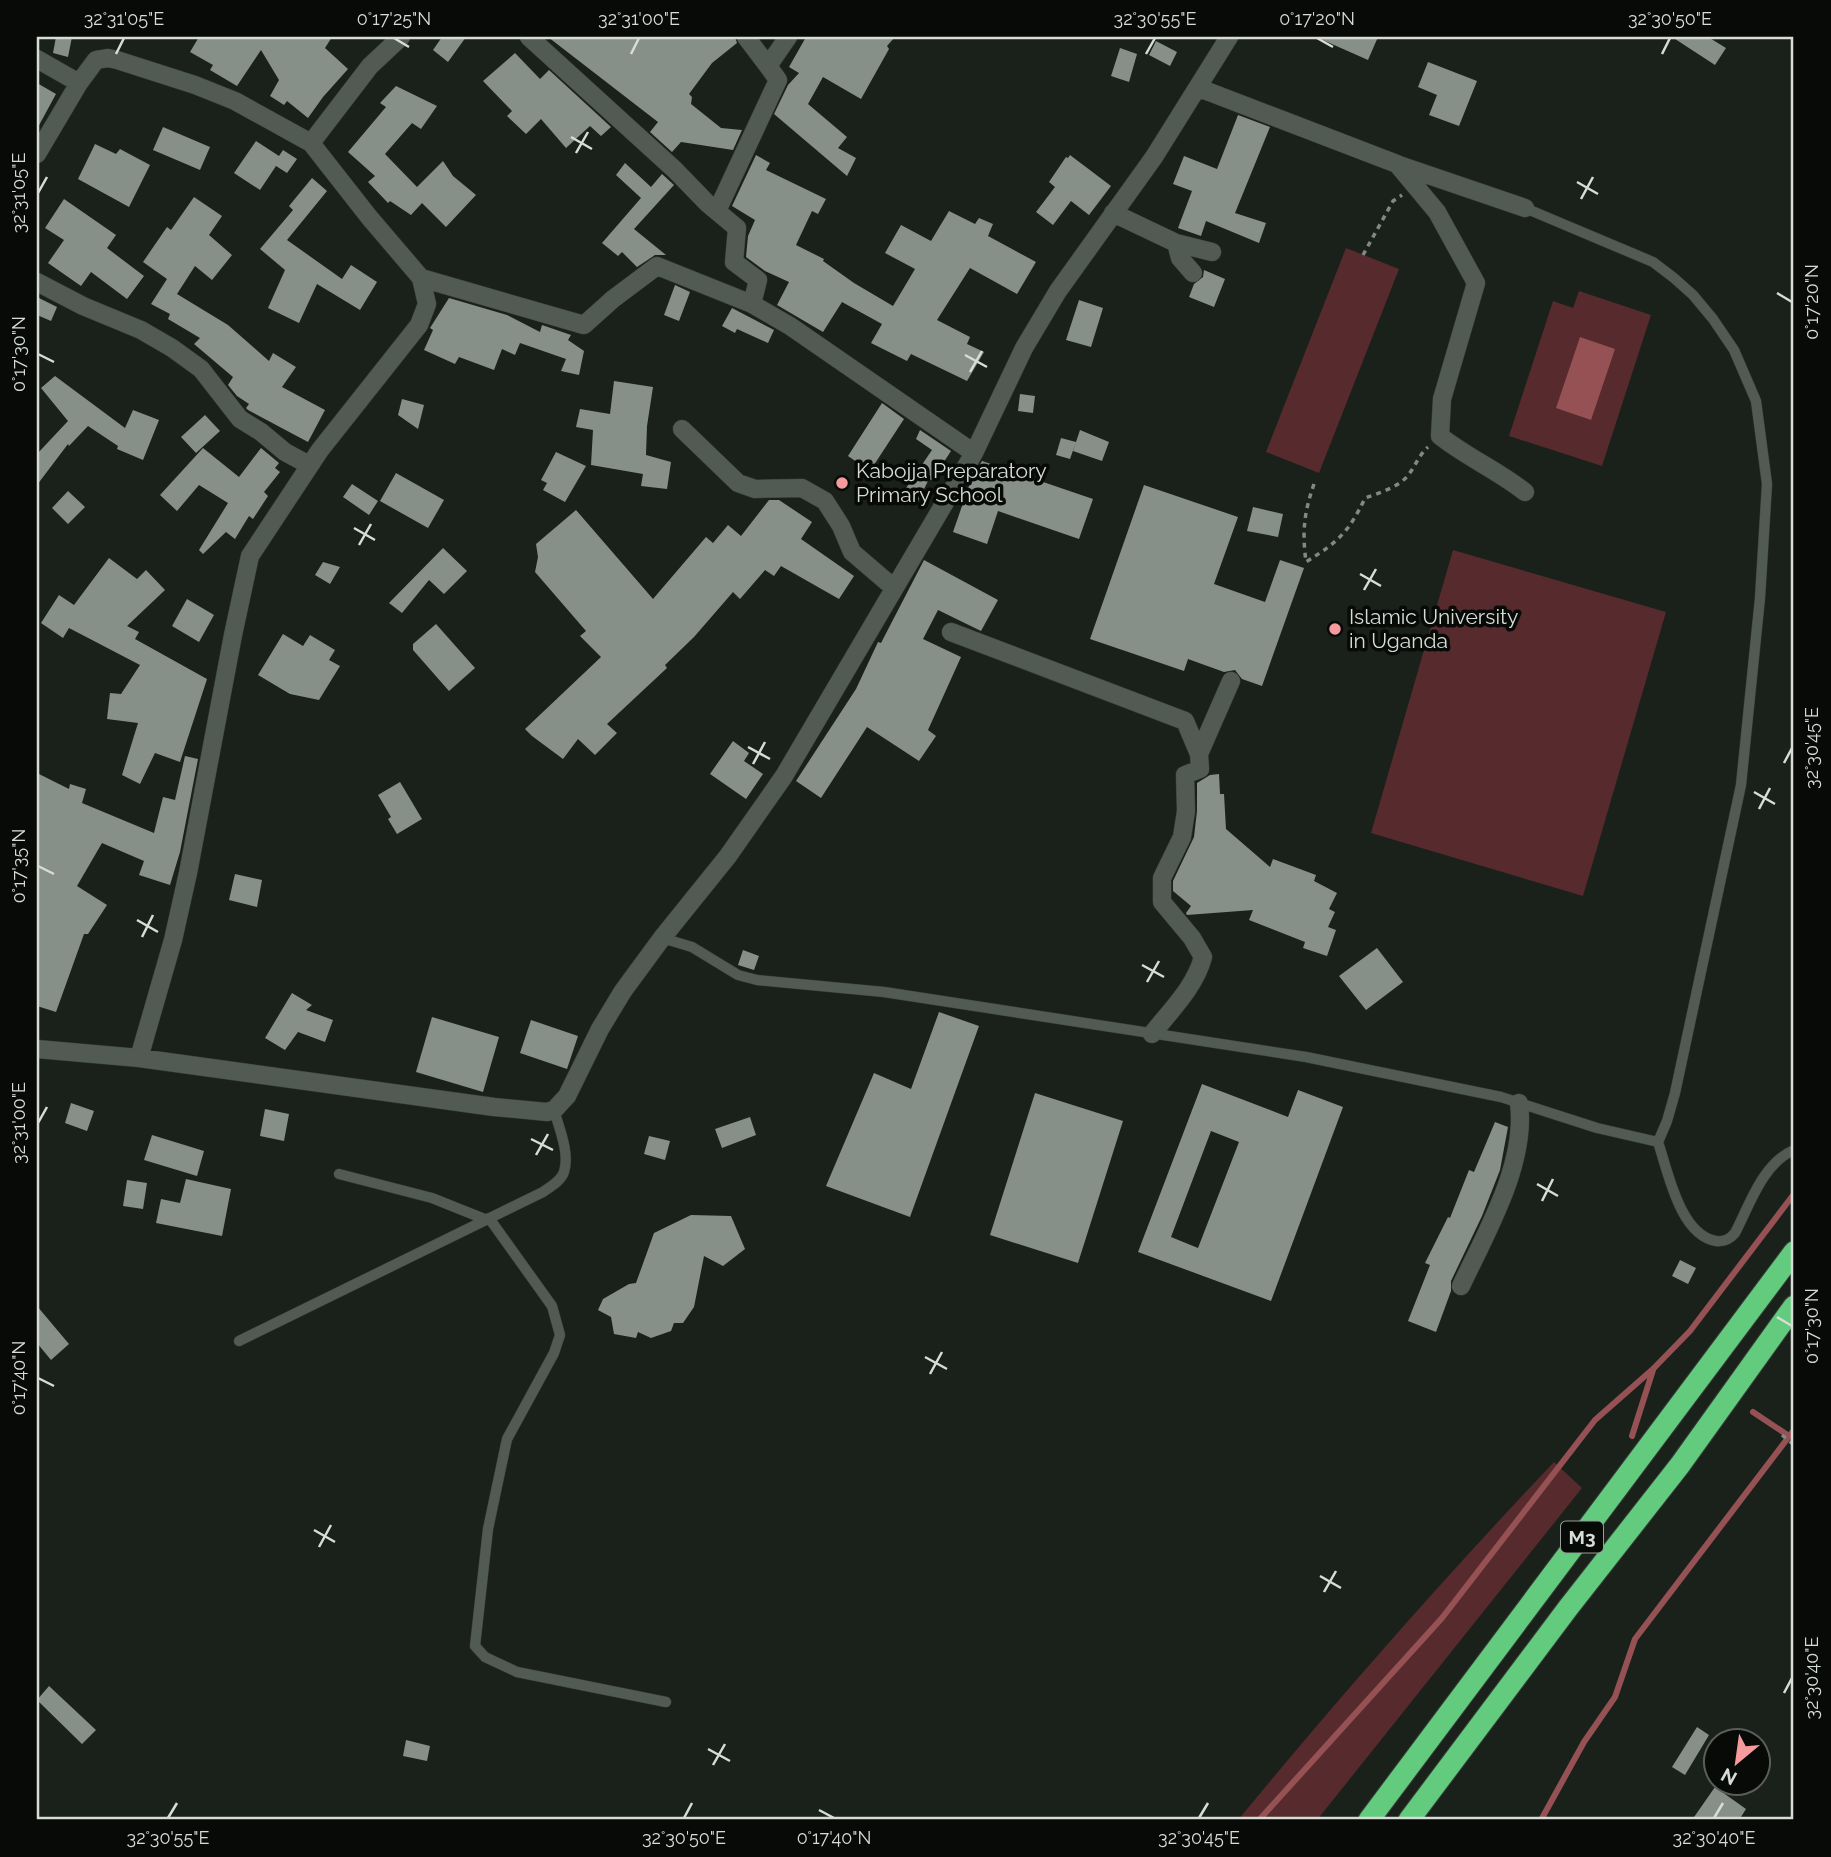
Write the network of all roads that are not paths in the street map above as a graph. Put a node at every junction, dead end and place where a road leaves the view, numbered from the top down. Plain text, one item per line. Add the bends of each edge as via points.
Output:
1 (401, 37) edge
2 (529, 37) edge
3 (746, 37) edge
4 (788, 37) edge
5 (1229, 37) edge
6 (37, 59) edge
7 (768, 66) junction
8 (79, 82) junction
9 (1199, 88) junction
10 (311, 143) junction
11 (37, 154) edge
12 (1397, 164) junction
13 (1525, 208) joint
14 (717, 211) junction
15 (1113, 213) junction
16 (1176, 243) junction
17 (1212, 252) dead end
18 (1193, 273) dead end
19 (421, 278) junction
20 (37, 282) edge
21 (752, 304) junction
22 (682, 429) dead end
23 (974, 453) junction
24 (309, 465) junction
25 (1525, 492) dead end
26 (894, 588) junction
27 (951, 632) dead end
28 (1231, 681) dead end
29 (1185, 721) junction
30 (1211, 725) junction
31 (1199, 754) junction
32 (662, 938) junction
33 (1152, 1034) junction
34 (37, 1049) edge
35 (139, 1058) junction
36 (1519, 1103) junction
37 (554, 1110) junction
38 (1658, 1142) junction
39 (1794, 1150) edge
40 (339, 1174) dead end
41 (488, 1219) junction
42 (1794, 1252) edge
43 (1461, 1286) dead end
44 (1794, 1306) edge
45 (240, 1341) dead end
46 (666, 1702) dead end
47 (1369, 1820) edge
48 (1409, 1820) edge

1 - 10 street via 370,66
2 - 14 street
3 - 7 street
4 - 7 street
5 - 9 street
6 - 8 street
7 - 14 street via 778,80
8 - 10 street via 96,60 117,60 235,101
8 - 11 street
9 - 12 street
9 - 15 street
10 - 19 street
12 - 13 street
12 - 25 street via 1437,212 1476,282 1442,398 1440,436
13 - 38 lane via 1653,262 1684,287 1734,350 1758,413 1767,484 1741,785 1675,1093
14 - 21 street via 737,228 734,262 758,280
15 - 16 street
15 - 23 street via 1024,348
16 - 17 street
16 - 18 street via 1180,258
19 - 21 street via 584,325 657,266
19 - 24 street via 427,304 419,325
20 - 24 street via 172,348 201,369 240,419
21 - 23 street
22 - 26 street via 738,483 754,489 802,488 825,501 852,552
23 - 26 street
24 - 35 street via 250,556 188,873
26 - 32 street via 783,776 728,856
27 - 29 street
28 - 30 street
29 - 30 street
29 - 31 street
30 - 31 street
31 - 33 street via 1200,769 1185,775 1182,837 1162,878 1161,902 1203,957 1185,993
32 - 33 lane via 692,947 738,975 757,980 884,992
32 - 37 street via 623,991 567,1096
33 - 36 lane via 1306,1057
34 - 35 street
35 - 37 street via 414,1098
36 - 38 lane
36 - 43 street via 1522,1122 1506,1187
37 - 41 lane via 565,1149 564,1173 543,1192
38 - 39 lane via 1678,1202 1696,1232 1722,1241 1735,1233 1769,1168
40 - 41 lane via 432,1198
41 - 45 lane
41 - 46 lane via 552,1306 560,1335 508,1439 488,1529 475,1646 485,1657 517,1672
42 - 47 highway, M3
44 - 48 highway, M3 via 1680,1465

